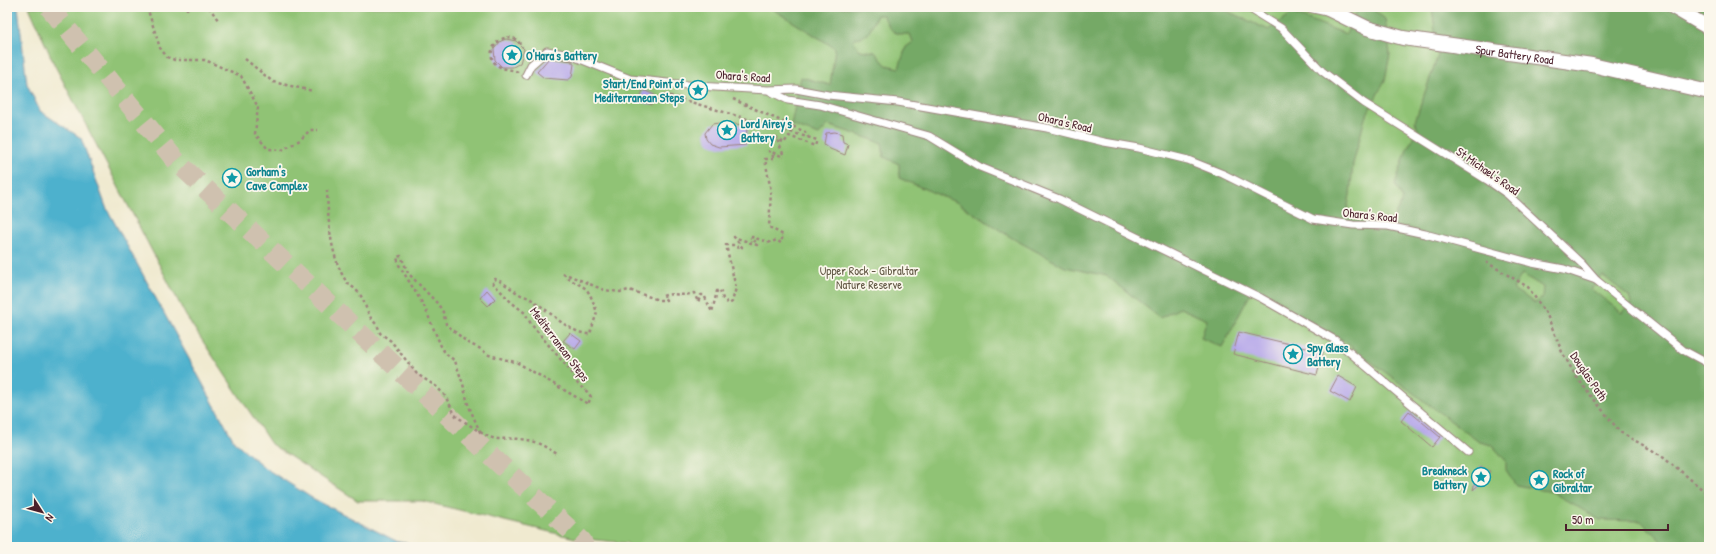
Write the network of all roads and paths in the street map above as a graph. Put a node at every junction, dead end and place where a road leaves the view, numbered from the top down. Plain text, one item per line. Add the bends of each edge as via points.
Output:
1 (147, 7) edge
2 (209, 7) edge
3 (1247, 7) edge
4 (1304, 7) edge
5 (1324, 7) edge
6 (1673, 7) edge
7 (1341, 15) junction
8 (218, 20) dead end
9 (1709, 28) edge
10 (522, 47) dead end
11 (245, 59) dead end
12 (526, 75) joint
13 (768, 90) junction
14 (313, 91) dead end
15 (1709, 92) edge
16 (729, 96) dead end
17 (704, 107) dead end
18 (318, 130) dead end
19 (808, 138) junction
20 (327, 190) dead end
21 (1483, 260) dead end
22 (1596, 280) junction
23 (1709, 364) edge
24 (480, 432) junction
25 (1468, 452) dead end
26 (557, 454) dead end
27 (1709, 496) edge

1 - 18 path via 160,48 167,57 175,60 205,60 241,76 258,107 255,134 268,149 282,150 300,140 310,130
2 - 8 path
3 - 22 lane, St Michael's Road via 1281,28 1322,71 1364,103 1507,194
4 - 7 lane
5 - 7 street, Spur Battery Road
6 - 9 street
7 - 15 street, Spur Battery Road via 1367,28 1403,38 1592,65
10 - 12 path via 515,39 502,38 493,46 491,53 500,68
11 - 14 path via 274,82
12 - 13 lane, Ohara's Road via 531,65 547,51 570,55 630,79
13 - 22 lane, Ohara's Road via 796,89 898,102 1047,128 1153,151 1188,160 1224,174 1312,219 1353,225 1388,226 1564,269
13 - 25 lane via 788,100 820,105 929,136 980,167 1059,199 1261,298 1335,340
16 - 19 path via 805,132
17 - 19 path
19 - 24 path, Mediterranean Steps via 817,140 815,146 789,136 784,143 776,137 784,157 769,151 775,159 765,159 771,191 769,227 783,236 781,243 752,237 757,245 734,236 742,246 740,249 735,245 726,245 736,288 732,302 729,304 720,290 717,291 712,312 704,295 701,295 698,302 694,293 684,296 669,294 664,296 666,300 659,300 629,290 620,292 597,288 562,271 586,289 597,312 590,334 560,322 532,299 521,295 504,282 494,279 492,282 495,286 525,313 531,324 573,374 576,384 589,393 591,397 588,404 518,363 489,355 468,343 449,327 438,304 408,273 401,256 397,258 424,306 441,346 455,361 468,404
20 - 24 path via 329,232 340,272 347,284 365,300 380,333 391,341 417,374 437,387 456,416
21 - 27 path, Douglas Path via 1528,287 1547,316 1562,352 1577,378 1620,432 1664,457
22 - 23 lane, St Michael's Road via 1683,350
24 - 26 path via 493,439 519,438 538,442

